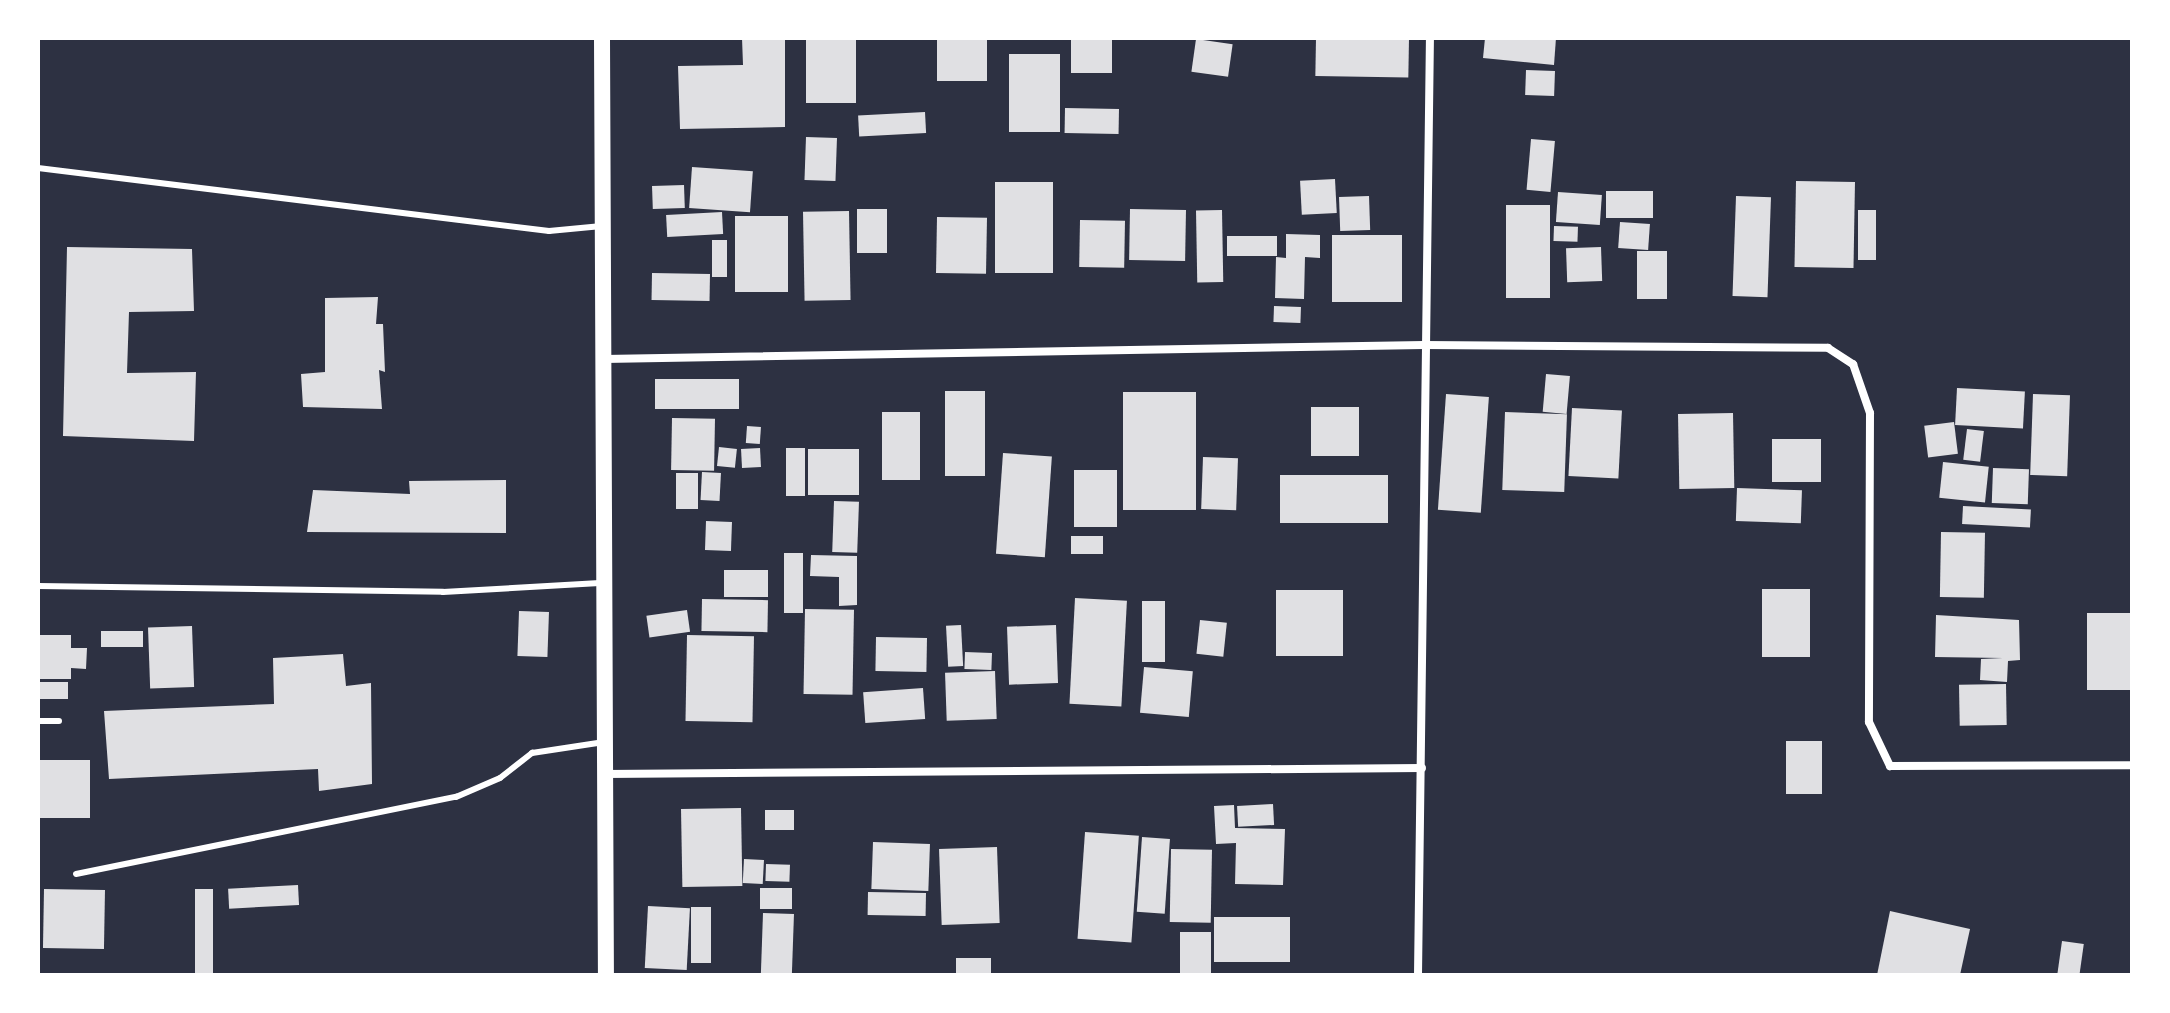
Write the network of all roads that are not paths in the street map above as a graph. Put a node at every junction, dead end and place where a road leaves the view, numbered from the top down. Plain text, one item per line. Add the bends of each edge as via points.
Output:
1 (602, 38) edge
2 (1430, 38) edge
3 (38, 168) edge
4 (602, 226) junction
5 (1424, 345) junction
6 (603, 359) junction
7 (600, 583) junction
8 (38, 586) edge
9 (38, 721) edge
10 (59, 721) dead end
11 (604, 742) junction
12 (2132, 765) edge
13 (1422, 768) junction
14 (605, 774) junction
15 (76, 874) dead end
16 (606, 975) edge
17 (1418, 975) edge

1 - 4 main road
2 - 5 street
3 - 4 lane via 549,231
4 - 6 main road
5 - 6 street
5 - 12 street via 1828,348 1853,364 1870,413 1869,722 1890,766
5 - 13 street
6 - 7 main road
7 - 8 lane via 443,592
7 - 11 main road
9 - 10 lane
11 - 14 main road
11 - 15 lane via 532,753 500,778 456,797
13 - 14 street
13 - 17 street
14 - 16 main road

